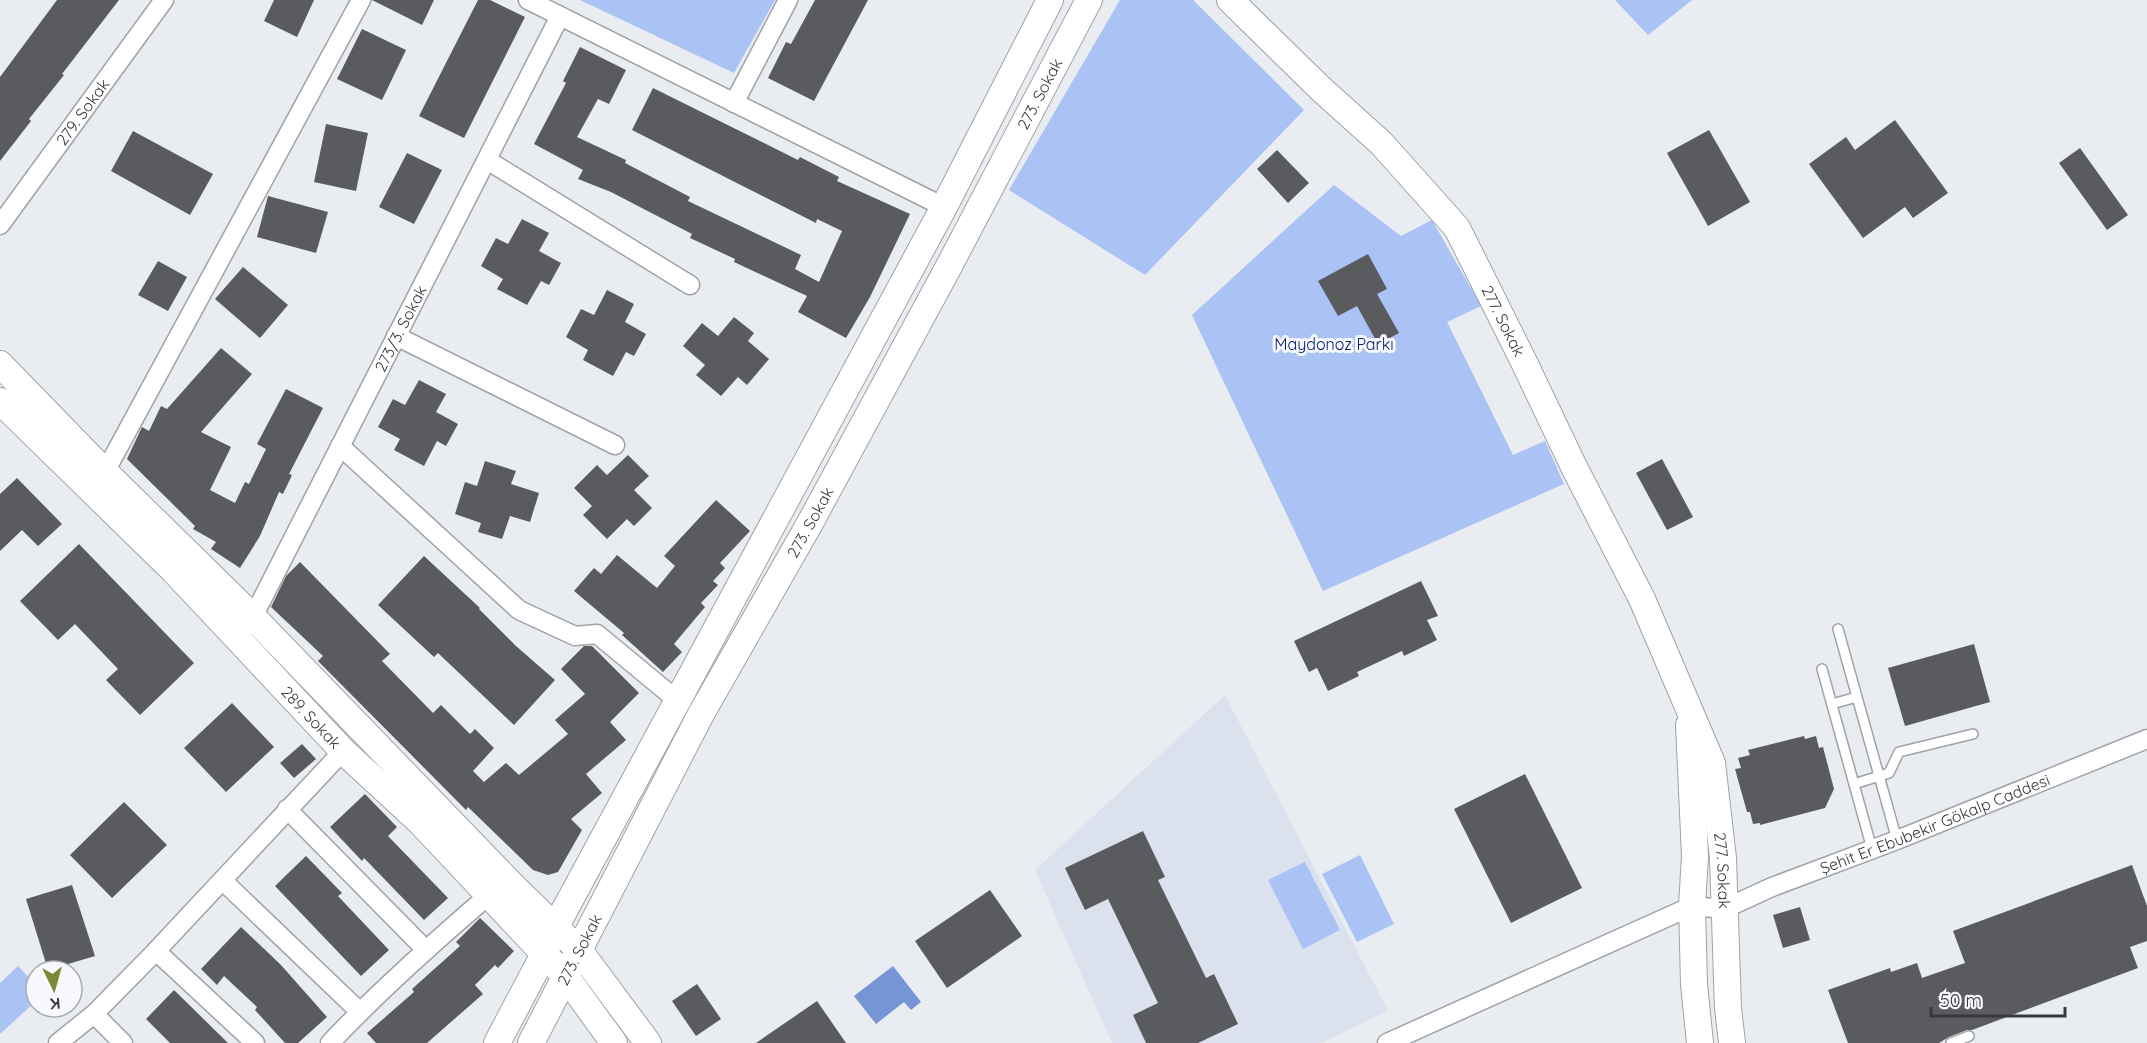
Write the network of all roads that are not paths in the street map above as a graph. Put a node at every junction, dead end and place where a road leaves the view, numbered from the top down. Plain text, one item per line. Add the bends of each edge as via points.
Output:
1 (164, 0) edge
2 (361, 0) edge
3 (528, 0) edge
4 (788, 0) edge
5 (1050, 0) edge
6 (1089, 0) edge
7 (1230, 0) edge
8 (560, 16) junction
9 (734, 103) junction
10 (487, 160) junction
11 (944, 207) junction
12 (0, 225) edge
13 (690, 285) dead end
14 (396, 336) junction
15 (0, 364) edge
16 (0, 401) edge
17 (615, 445) dead end
18 (340, 446) junction
19 (105, 472) junction
20 (253, 617) junction
21 (1838, 629) dead end
22 (236, 637) junction
23 (1822, 669) dead end
24 (1857, 697) junction
25 (678, 701) junction
26 (1688, 704) junction
27 (1832, 704) junction
28 (1973, 734) dead end
29 (2147, 739) edge
30 (343, 751) junction
31 (1880, 776) junction
32 (1854, 784) junction
33 (287, 809) junction
34 (1897, 840) junction
35 (1872, 849) junction
36 (223, 881) junction
37 (489, 895) junction
38 (1692, 906) junction
39 (1724, 909) junction
40 (556, 926) junction
41 (426, 950) junction
42 (579, 950) junction
43 (156, 951) junction
44 (544, 954) junction
45 (566, 977) junction
46 (360, 1012) junction
47 (94, 1014) junction
48 (1969, 1036) dead end
49 (58, 1043) edge
50 (123, 1043) edge
51 (255, 1043) edge
52 (330, 1043) edge
53 (497, 1043) edge
54 (531, 1043) edge
55 (614, 1043) edge
56 (648, 1043) edge
57 (1387, 1043) edge
58 (1700, 1043) edge
59 (1732, 1043) edge
60 (1952, 1043) edge

1 - 12 street, 279. Sokak
2 - 19 street
3 - 8 street
4 - 9 street
5 - 11 street, 273. Sokak
6 - 42 street, 273. Sokak via 810,523 701,714
7 - 26 street, 277. Sokak via 1381,143 1457,228 1642,599
8 - 9 street
8 - 10 street, 273/3. Sokak
9 - 11 street
10 - 13 street
10 - 14 street, 273/3. Sokak
11 - 25 street, 273. Sokak
14 - 17 street
14 - 18 street, 273/3. Sokak
15 - 19 street
16 - 22 street, 289. Sokak
18 - 20 street, 273/3. Sokak
18 - 25 street via 519,610 575,636 597,634
19 - 20 street
20 - 22 street, 273/3. Sokak
20 - 40 street
21 - 24 lane
22 - 30 street, 289. Sokak
23 - 27 lane
24 - 27 lane
24 - 31 lane
25 - 40 street, 273. Sokak
26 - 38 street, 277. Sokak via 1695,856
26 - 39 street, 277. Sokak via 1712,764 1723,858
27 - 32 lane
28 - 31 lane via 1899,752 1889,773
29 - 34 street, Şehit Er Ebubekir Gökalp Caddesi
30 - 33 street
30 - 37 street, 289. Sokak via 420,822
31 - 32 lane
31 - 34 lane
32 - 35 lane
33 - 36 street
33 - 41 street
34 - 35 street, Şehit Er Ebubekir Gökalp Caddesi
35 - 39 street, Şehit Er Ebubekir Gökalp Caddesi
36 - 43 street
36 - 46 street
37 - 41 street
37 - 44 street, 289. Sokak
38 - 39 street
38 - 57 street
38 - 58 street, 277. Sokak
39 - 59 street, 277. Sokak
40 - 42 street
40 - 44 street, 273. Sokak
41 - 46 street
42 - 45 street, 273. Sokak
42 - 56 street
43 - 47 street
43 - 51 street
44 - 45 street, 289. Sokak
44 - 53 street, 273. Sokak
45 - 54 street, 273. Sokak
45 - 55 street, 289. Sokak
46 - 52 street
47 - 49 street
47 - 50 street
48 - 60 lane

